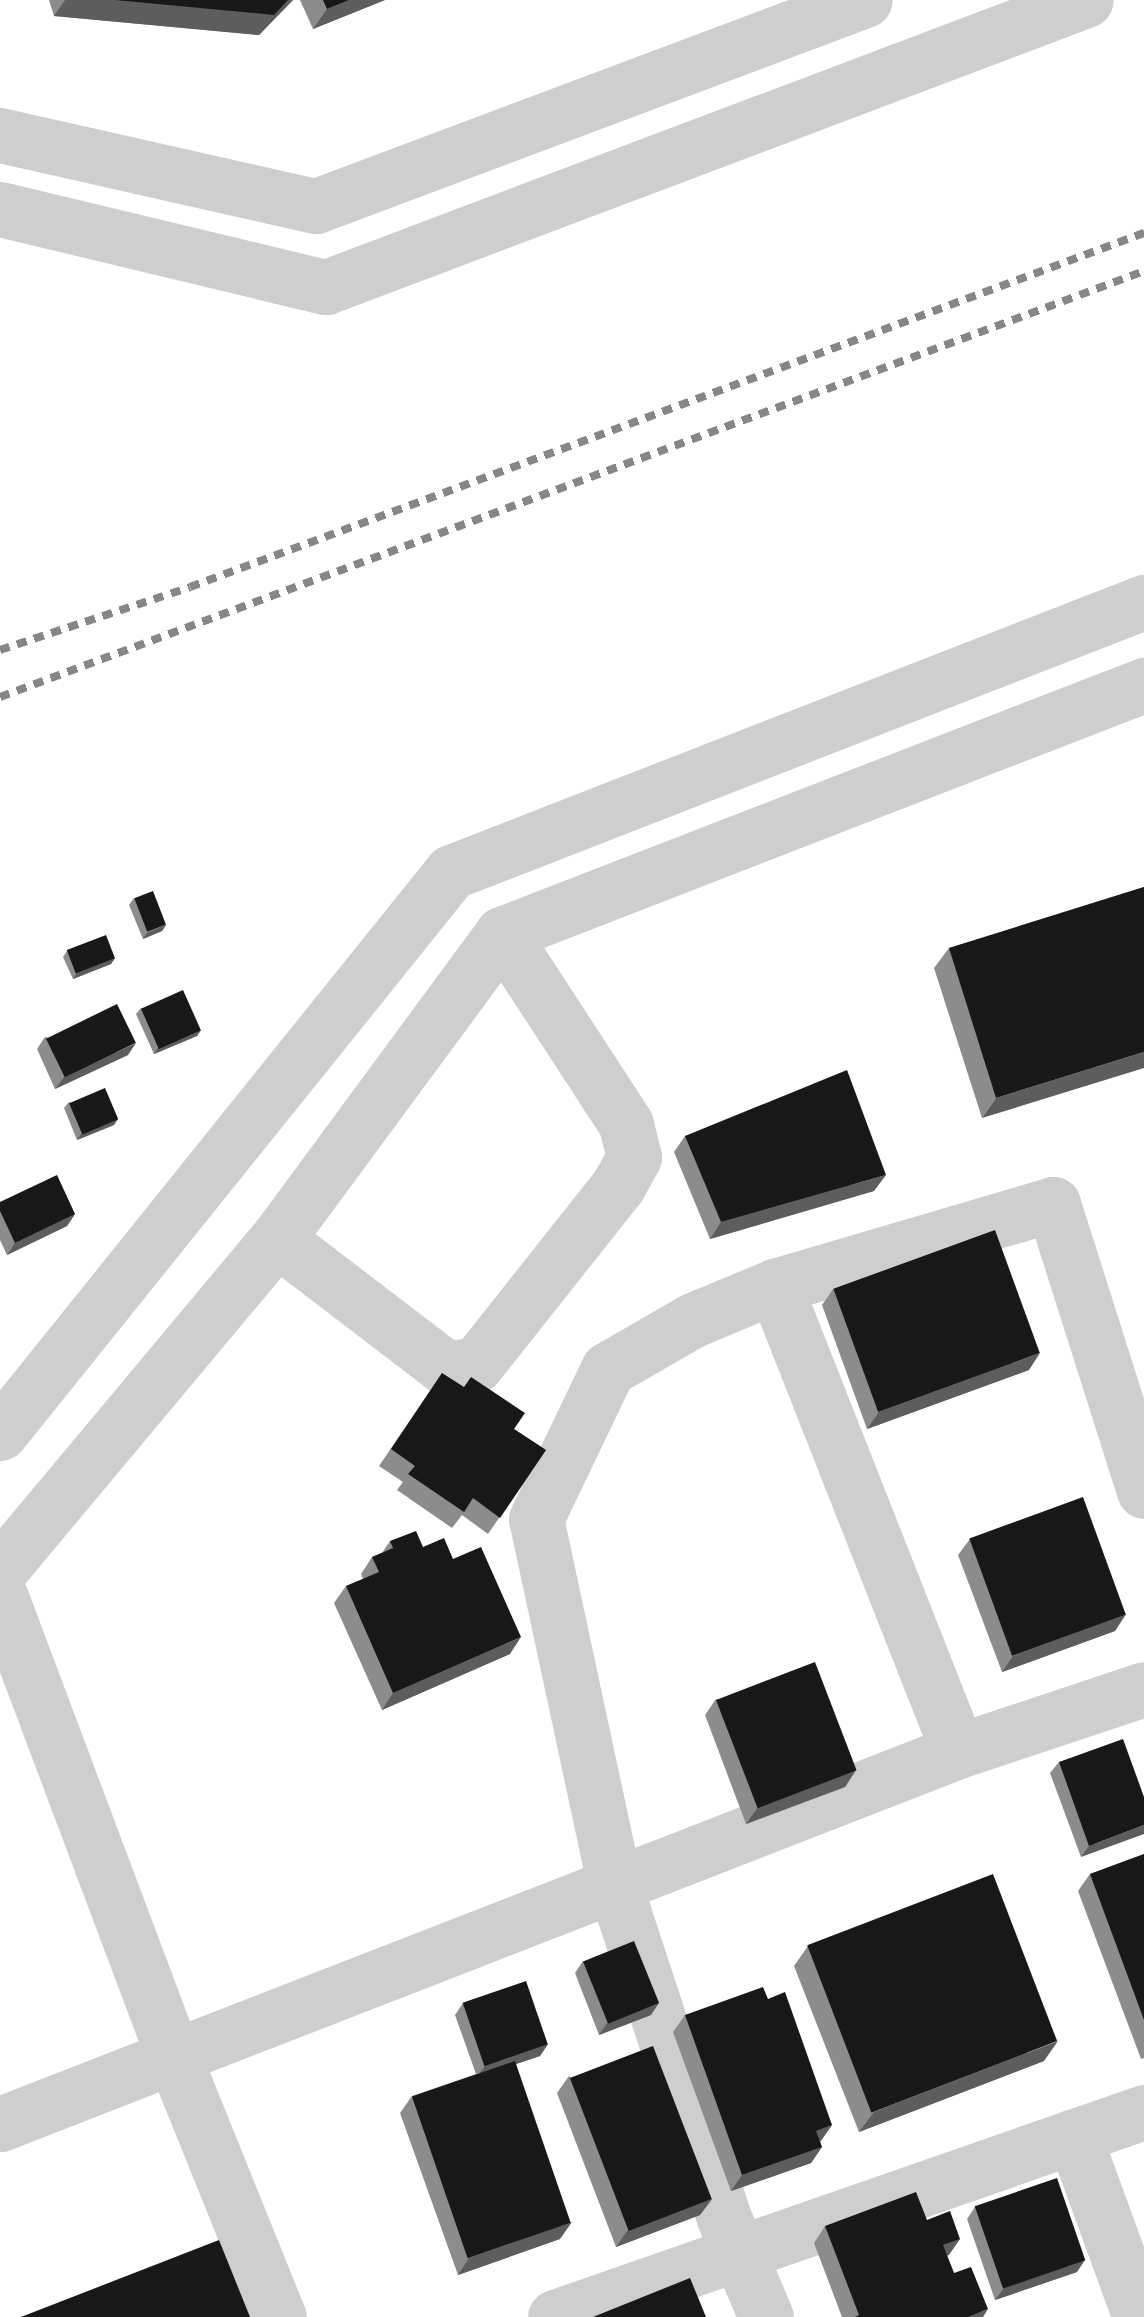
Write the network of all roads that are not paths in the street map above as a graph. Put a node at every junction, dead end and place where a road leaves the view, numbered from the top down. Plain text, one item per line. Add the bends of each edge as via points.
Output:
1 (865, 0) edge
2 (891, 0) edge
3 (1086, 0) edge
4 (795, 12) edge
5 (915, 64) junction
6 (828, 97) junction
7 (0, 135) edge
8 (0, 209) edge
9 (1144, 602) edge
10 (1144, 685) edge
11 (502, 934) junction
12 (277, 1240) junction
13 (775, 1286) junction
14 (0, 1433) edge
15 (1144, 1491) edge
16 (0, 1570) edge
17 (0, 1595) edge
18 (1144, 1689) edge
19 (958, 1750) junction
20 (616, 1887) junction
21 (175, 2060) junction
22 (1144, 2112) edge
23 (0, 2124) edge
24 (1074, 2136) junction
25 (737, 2251) junction
26 (279, 2317) edge
27 (554, 2317) edge
28 (766, 2317) edge
29 (1140, 2317) edge

1 - 4 street
2 - 5 street
3 - 5 street
4 - 6 street
4 - 7 street via 316,206
5 - 6 street
6 - 8 street via 326,287
9 - 14 street via 451,872
10 - 11 street
11 - 12 street
11 - 12 street via 626,1124 634,1157 618,1186 476,1365 446,1368
12 - 16 street
13 - 15 street via 1053,1204
13 - 19 street
13 - 20 street via 693,1320 608,1368 536,1519
17 - 21 street
18 - 19 street
19 - 20 street
20 - 21 street
20 - 25 street
21 - 23 street
21 - 26 street
22 - 24 street
24 - 25 street
24 - 29 street
25 - 27 street
25 - 28 street

